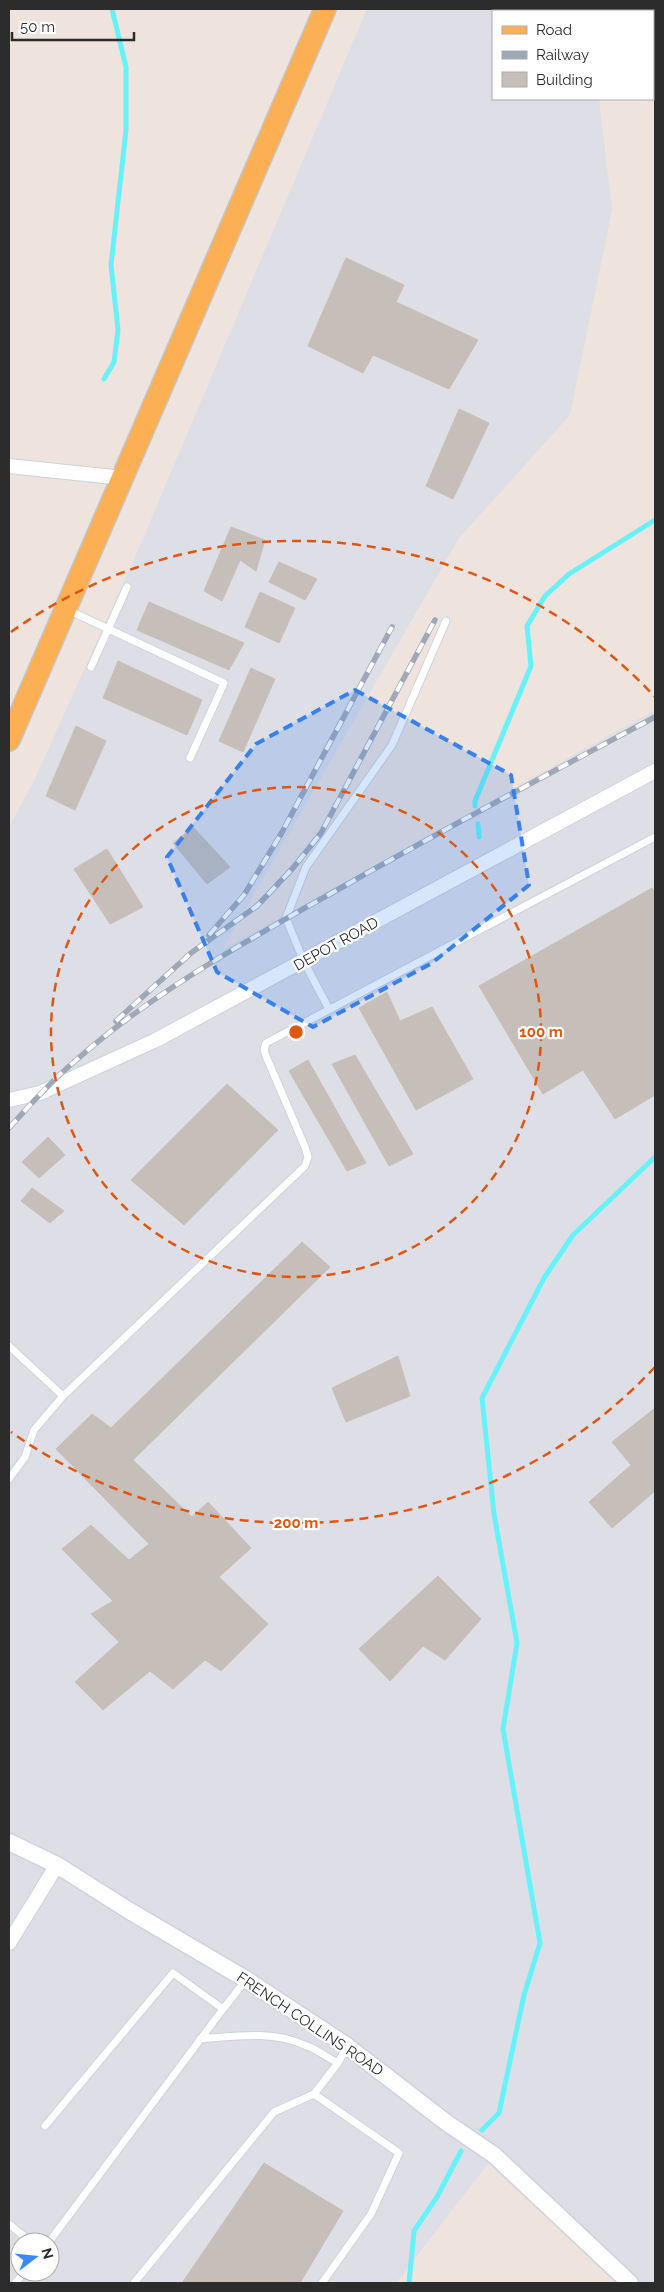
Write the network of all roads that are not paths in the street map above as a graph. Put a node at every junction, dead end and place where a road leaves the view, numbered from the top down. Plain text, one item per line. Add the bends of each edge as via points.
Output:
1 (326, 9) edge
2 (9, 466) edge
3 (123, 478) junction
4 (127, 587) dead end
5 (66, 609) junction
6 (446, 621) dead end
7 (108, 629) junction
8 (91, 667) dead end
9 (9, 740) edge
10 (190, 758) dead end
11 (655, 771) edge
12 (655, 836) edge
13 (304, 962) junction
14 (329, 1009) junction
15 (9, 1100) edge
16 (9, 1346) edge
17 (63, 1396) junction
18 (9, 1479) edge
19 (9, 1842) edge
20 (57, 1865) junction
21 (9, 1943) edge
22 (247, 1980) junction
23 (223, 2009) junction
24 (200, 2039) junction
25 (347, 2046) junction
26 (338, 2063) junction
27 (314, 2094) junction
28 (45, 2126) dead end
29 (9, 2224) edge
30 (19, 2232) edge
31 (56, 2232) edge
32 (134, 2283) edge
33 (322, 2283) edge
34 (630, 2283) edge

1 - 3 main road
2 - 3 street
3 - 5 main road
4 - 7 lane
5 - 7 lane
5 - 9 main road
6 - 13 lane via 392,745 306,867 286,918
7 - 8 lane
7 - 10 lane via 224,683
11 - 13 street, DEPOT ROAD
12 - 14 lane
13 - 14 lane
13 - 15 street, DEPOT ROAD via 156,1040 40,1093
14 - 17 lane via 266,1043 264,1050 305,1146 308,1157 305,1166
16 - 17 lane
17 - 18 lane via 34,1430 25,1457
19 - 20 street, FRENCH COLLINS ROAD
20 - 21 street
20 - 22 street, FRENCH COLLINS ROAD
22 - 23 lane
22 - 25 street, FRENCH COLLINS ROAD
23 - 24 lane
23 - 28 lane via 173,1974
24 - 26 lane via 277,2036 307,2045
24 - 31 lane
25 - 26 lane
25 - 34 street, FRENCH COLLINS ROAD via 494,2155
26 - 27 lane
27 - 32 lane via 274,2112
27 - 33 lane via 398,2153 371,2214
29 - 30 lane

